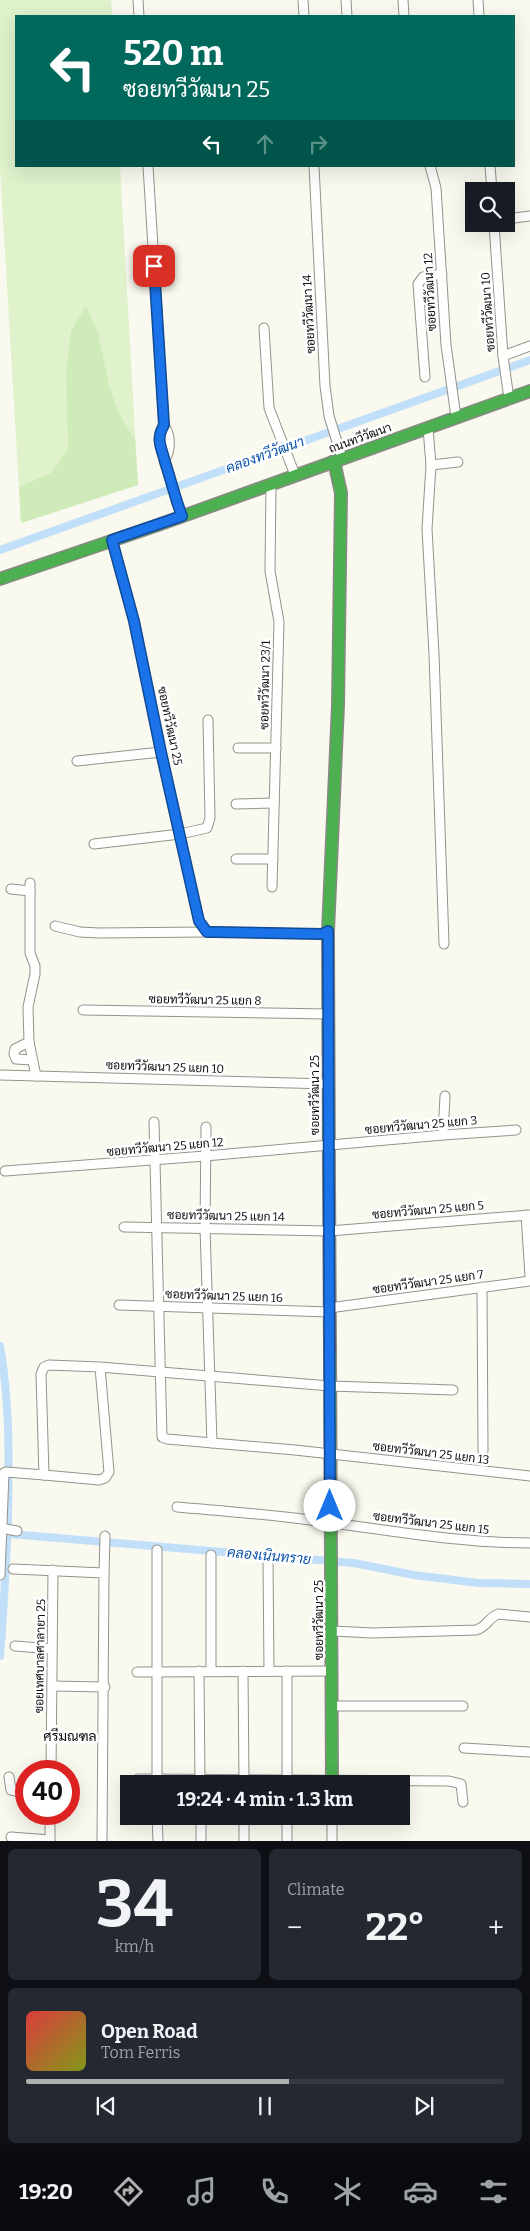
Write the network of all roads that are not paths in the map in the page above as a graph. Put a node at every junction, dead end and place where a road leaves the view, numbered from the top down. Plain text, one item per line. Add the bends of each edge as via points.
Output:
1 (138, 0) edge
2 (303, 0) edge
3 (346, 0) edge
4 (403, 0) edge
5 (478, 0) edge
6 (139, 15) edge
7 (304, 15) edge
8 (347, 15) edge
9 (404, 15) edge
10 (479, 15) edge
11 (148, 167) edge
12 (314, 167) edge
13 (430, 167) edge
14 (490, 167) edge
15 (491, 182) edge
16 (530, 216) edge
17 (515, 218) edge
18 (495, 232) edge
19 (442, 274) junction
20 (264, 328) dead end
21 (530, 346) edge
22 (503, 357) junction
23 (425, 377) dead end
24 (530, 391) edge
25 (509, 399) junction
26 (456, 418) junction
27 (428, 428) junction
28 (338, 460) junction
29 (458, 462) dead end
30 (430, 465) junction
31 (295, 475) junction
32 (271, 484) junction
33 (182, 516) junction
34 (112, 540) junction
35 (0, 579) edge
36 (208, 720) dead end
37 (238, 748) dead end
38 (276, 748) junction
39 (161, 752) junction
40 (77, 761) dead end
41 (274, 803) junction
42 (236, 804) dead end
43 (180, 834) junction
44 (94, 844) dead end
45 (236, 859) dead end
46 (273, 859) junction
47 (272, 887) dead end
48 (11, 889) dead end
49 (55, 926) dead end
50 (328, 931) junction
51 (207, 932) junction
52 (444, 944) dead end
53 (83, 1010) dead end
54 (328, 1014) junction
55 (29, 1042) junction
56 (32, 1060) junction
57 (0, 1074) edge
58 (36, 1076) junction
59 (329, 1084) junction
60 (445, 1096) dead end
61 (154, 1122) dead end
62 (206, 1127) dead end
63 (516, 1130) dead end
64 (443, 1134) junction
65 (328, 1146) junction
66 (206, 1156) junction
67 (155, 1160) junction
68 (5, 1172) dead end
69 (528, 1215) edge
70 (124, 1227) dead end
71 (156, 1227) junction
72 (205, 1228) junction
73 (329, 1231) junction
74 (530, 1276) edge
75 (530, 1281) edge
76 (482, 1286) junction
77 (119, 1305) dead end
78 (159, 1306) junction
79 (209, 1308) junction
80 (329, 1310) junction
81 (100, 1367) junction
82 (160, 1372) junction
83 (210, 1375) junction
84 (330, 1386) junction
85 (453, 1390) dead end
86 (212, 1443) junction
87 (483, 1451) dead end
88 (330, 1454) junction
89 (44, 1475) junction
90 (530, 1476) edge
91 (177, 1507) dead end
92 (330, 1523) junction
93 (2, 1528) edge
94 (16, 1530) dead end
95 (105, 1539) dead end
96 (530, 1544) edge
97 (157, 1550) dead end
98 (211, 1555) dead end
99 (268, 1560) dead end
100 (14, 1569) dead end
101 (53, 1570) junction
102 (104, 1574) junction
103 (0, 1575) edge
104 (530, 1617) edge
105 (332, 1631) junction
106 (14, 1646) dead end
107 (52, 1649) junction
108 (199, 1671) junction
109 (211, 1671) junction
110 (243, 1671) junction
111 (269, 1671) junction
112 (287, 1671) junction
113 (332, 1671) junction
114 (138, 1672) dead end
115 (157, 1672) junction
116 (52, 1686) junction
117 (104, 1687) junction
118 (332, 1706) junction
119 (463, 1706) dead end
120 (464, 1748) dead end
121 (530, 1752) edge
122 (51, 1760) edge
123 (157, 1775) edge
124 (200, 1775) edge
125 (244, 1775) edge
126 (287, 1775) edge
127 (332, 1775) edge
128 (9, 1777) dead end
129 (410, 1782) edge
130 (15, 1791) edge
131 (463, 1802) dead end
132 (50, 1825) edge
133 (158, 1825) edge
134 (201, 1825) edge
135 (244, 1825) edge
136 (287, 1825) edge
137 (332, 1825) edge
138 (12, 1837) dead end
139 (50, 1841) edge
140 (102, 1841) edge
141 (158, 1841) edge
142 (201, 1841) edge
143 (244, 1841) edge
144 (287, 1841) edge
145 (332, 1841) edge

1 - 6 street
2 - 7 street
3 - 8 street
4 - 9 street
5 - 10 street
11 - 33 street via 164,425 159,433 160,454 165,460
12 - 28 street, ซอยทวีวัฒนา 14 via 325,386
13 - 19 street, ซอยทวีวัฒนา 12 via 436,188
14 - 15 street
16 - 17 street
18 - 22 street, ซอยทวีวัฒนา 10
19 - 23 street via 423,277 418,284
19 - 26 street, ซอยทวีวัฒนา 12 via 446,345
20 - 31 street via 269,408
21 - 22 street
22 - 25 street, ซอยทวีวัฒนา 10
24 - 25 street, ถนนทวีวัฒนา
25 - 26 street, ถนนทวีวัฒนา
26 - 27 street, ถนนทวีวัฒนา
27 - 28 street, ถนนทวีวัฒนา
27 - 30 street
28 - 31 street, ถนนทวีวัฒนา
28 - 50 street, ซอยทวีวัฒนา 25 via 341,493 338,705
29 - 30 street
30 - 52 street via 427,529
31 - 32 street, ถนนทวีวัฒนา
32 - 33 street, ถนนทวีวัฒนา
32 - 38 street, ซอยทวีวัฒนา 23/1 via 270,571 279,622
33 - 34 street, ถนนทวีวัฒนา
34 - 35 street, ถนนทวีวัฒนา
34 - 39 street, ซอยทวีวัฒนา 25 via 134,621
36 - 43 street via 209,826
37 - 38 street
38 - 41 street, ซอยทวีวัฒนา 23/1
39 - 40 street
39 - 43 street, ซอยทวีวัฒนา 25
41 - 42 street
41 - 46 street, ซอยทวีวัฒนา 23/1
43 - 44 street
43 - 51 street, ซอยทวีวัฒนา 25 via 199,921
45 - 46 street
46 - 47 street, ซอยทวีวัฒนา 23/1
48 - 55 street via 30,887 30,953 36,974 28,1007
49 - 51 street via 99,933
50 - 51 street via 322,934
50 - 54 street, ซอยทวีวัฒนา 25
53 - 54 street, ซอยทวีวัฒนา 25 แยก 8
54 - 59 street, ซอยทวีวัฒนา 25
55 - 56 street
55 - 56 street via 15,1049 14,1054 16,1059
56 - 58 street
57 - 58 street, ซอยทวีวัฒนา 25 แยก 10
58 - 59 street, ซอยทวีวัฒนา 25 แยก 10
59 - 65 street, ซอยทวีวัฒนา 25
60 - 64 street
61 - 67 street
62 - 66 street
63 - 64 street, ซอยทวีวัฒนา 25 แยก 3
64 - 65 street, ซอยทวีวัฒนา 25 แยก 3
65 - 66 street, ซอยทวีวัฒนา 25 แยก 12
65 - 73 street, ซอยทวีวัฒนา 25
66 - 67 street, ซอยทวีวัฒนา 25 แยก 12
66 - 72 street
67 - 68 street, ซอยทวีวัฒนา 25 แยก 12
67 - 71 street
69 - 73 street, ซอยทวีวัฒนา 25 แยก 5
69 - 74 street
70 - 71 street, ซอยทวีวัฒนา 25 แยก 14
71 - 72 street, ซอยทวีวัฒนา 25 แยก 14
71 - 78 street
72 - 73 street, ซอยทวีวัฒนา 25 แยก 14
72 - 79 street
73 - 80 street, ซอยทวีวัฒนา 25
75 - 76 street, ซอยทวีวัฒนา 25 แยก 7
76 - 80 street, ซอยทวีวัฒนา 25 แยก 7
76 - 87 street
77 - 78 street, ซอยทวีวัฒนา 25 แยก 16
78 - 79 street, ซอยทวีวัฒนา 25 แยก 16
78 - 82 street
79 - 80 street, ซอยทวีวัฒนา 25 แยก 16
79 - 83 street
80 - 84 street, ซอยทวีวัฒนา 25
81 - 82 street
81 - 89 street via 49,1365 42,1370
81 - 89 street via 109,1472 105,1478 92,1480
82 - 83 street
82 - 86 street, ซอยทวีวัฒนา 25 แยก 13 via 162,1437
83 - 84 street
83 - 86 street
84 - 85 street
84 - 88 street, ซอยทวีวัฒนา 25
86 - 88 street, ซอยทวีวัฒนา 25 แยก 13
88 - 90 street, ซอยทวีวัฒนา 25 แยก 13
88 - 92 street, ซอยทวีวัฒนา 25
89 - 93 street via 4,1473
91 - 92 street, ซอยทวีวัฒนา 25 แยก 15
92 - 96 street, ซอยทวีวัฒนา 25 แยก 15 via 485,1542
92 - 105 street, ซอยทวีวัฒนา 25
93 - 94 street
93 - 103 street
95 - 102 street
97 - 115 street
98 - 109 street
99 - 111 street
100 - 101 street
101 - 102 street
101 - 107 street, ซอยเทศบาลศาลายา 25
102 - 117 street
104 - 105 street via 498,1614 476,1630
105 - 113 street, ซอยทวีวัฒนา 25
106 - 107 street
107 - 116 street, ซอยเทศบาลศาลายา 25
108 - 109 street
108 - 115 street
108 - 124 street
109 - 110 street
110 - 111 street
110 - 125 street
111 - 112 street
112 - 113 street
112 - 126 street
113 - 118 street, ซอยทวีวัฒนา 25
114 - 115 street
115 - 123 street
116 - 117 street
116 - 122 street, ซอยเทศบาลศาลายา 25
117 - 140 street
118 - 119 street
118 - 127 street, ซอยทวีวัฒนา 25
120 - 121 street
128 - 130 street via 11,1790
129 - 131 street via 460,1782
132 - 139 street
133 - 141 street
134 - 142 street
135 - 143 street
136 - 144 street
137 - 145 street
138 - 139 street

